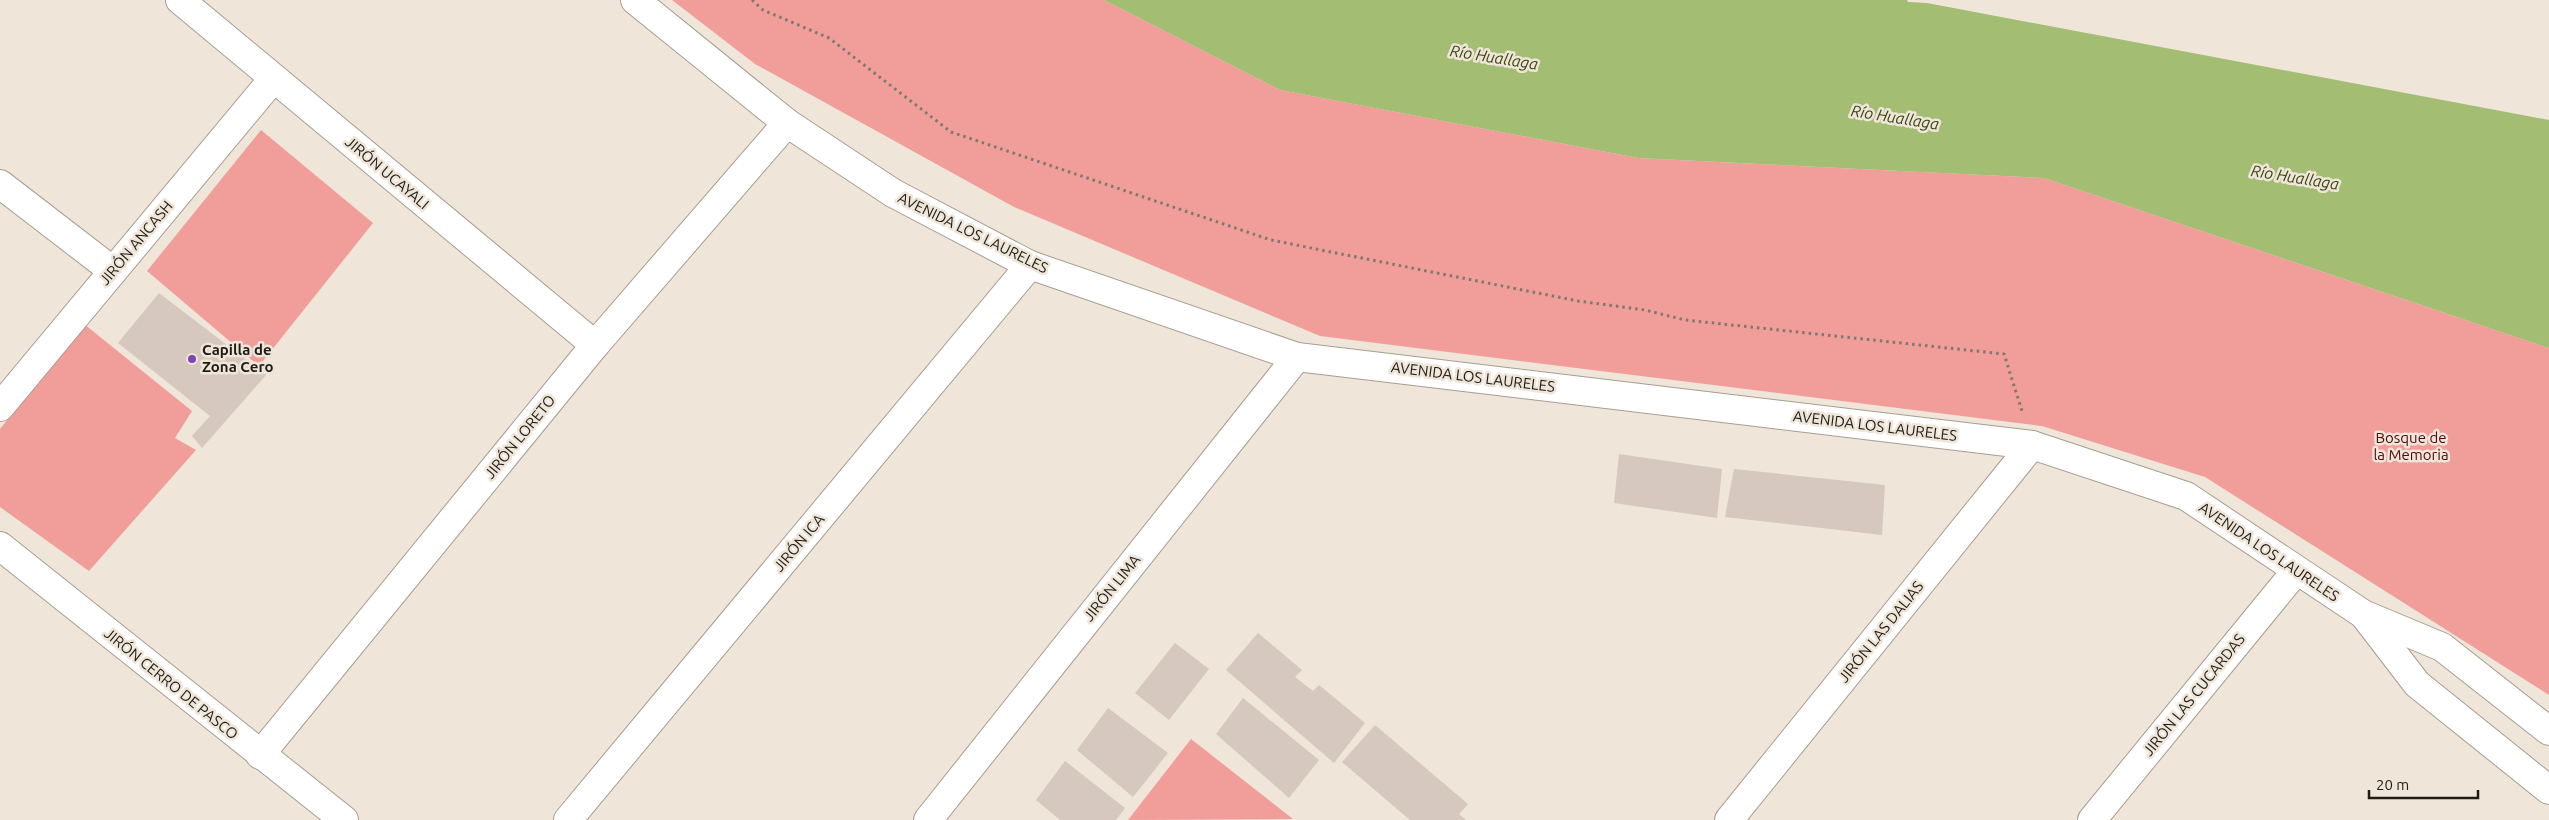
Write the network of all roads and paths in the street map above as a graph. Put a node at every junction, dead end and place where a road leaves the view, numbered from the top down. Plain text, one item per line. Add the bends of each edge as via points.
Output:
1 (180, 0) edge
2 (635, 0) edge
3 (752, 0) edge
4 (274, 79) junction
5 (787, 124) junction
6 (0, 184) edge
7 (1030, 265) junction
8 (113, 271) junction
9 (595, 345) junction
10 (1297, 357) junction
11 (0, 408) edge
12 (2032, 445) junction
13 (0, 546) edge
14 (2296, 571) junction
15 (2363, 614) junction
16 (2549, 731) edge
17 (260, 756) junction
18 (2549, 790) edge
19 (344, 820) edge
20 (568, 820) edge
21 (928, 820) edge
22 (1729, 820) edge
23 (2092, 820) edge

1 - 4 street, JIRÓN UCAYALI
2 - 5 street, AVENIDA LOS LAURELES
3 - 12 path via 763,10 829,38 951,132 1271,240 1685,320 2004,354
4 - 8 street, JIRÓN ANCASH
4 - 9 street, JIRÓN UCAYALI
5 - 7 street, AVENIDA LOS LAURELES via 893,193
5 - 9 street, JIRÓN LORETO
6 - 8 street
7 - 10 street, AVENIDA LOS LAURELES
7 - 20 street, JIRÓN ICA
8 - 11 street, JIRÓN ANCASH
9 - 17 street, JIRÓN LORETO
10 - 12 street, AVENIDA LOS LAURELES
10 - 21 street, JIRÓN LIMA
12 - 14 street, AVENIDA LOS LAURELES via 2186,496
12 - 22 street, JIRÓN LAS DALIAS
13 - 17 street, JIRÓN CERRO DE PASCO
14 - 15 street, AVENIDA LOS LAURELES
14 - 23 street, JIRÓN LAS CUCARDAS
15 - 16 street, AVENIDA LOS LAURELES via 2442,648
15 - 18 street, AVENIDA LOS LAURELES via 2417,684
17 - 19 street, JIRÓN CERRO DE PASCO

